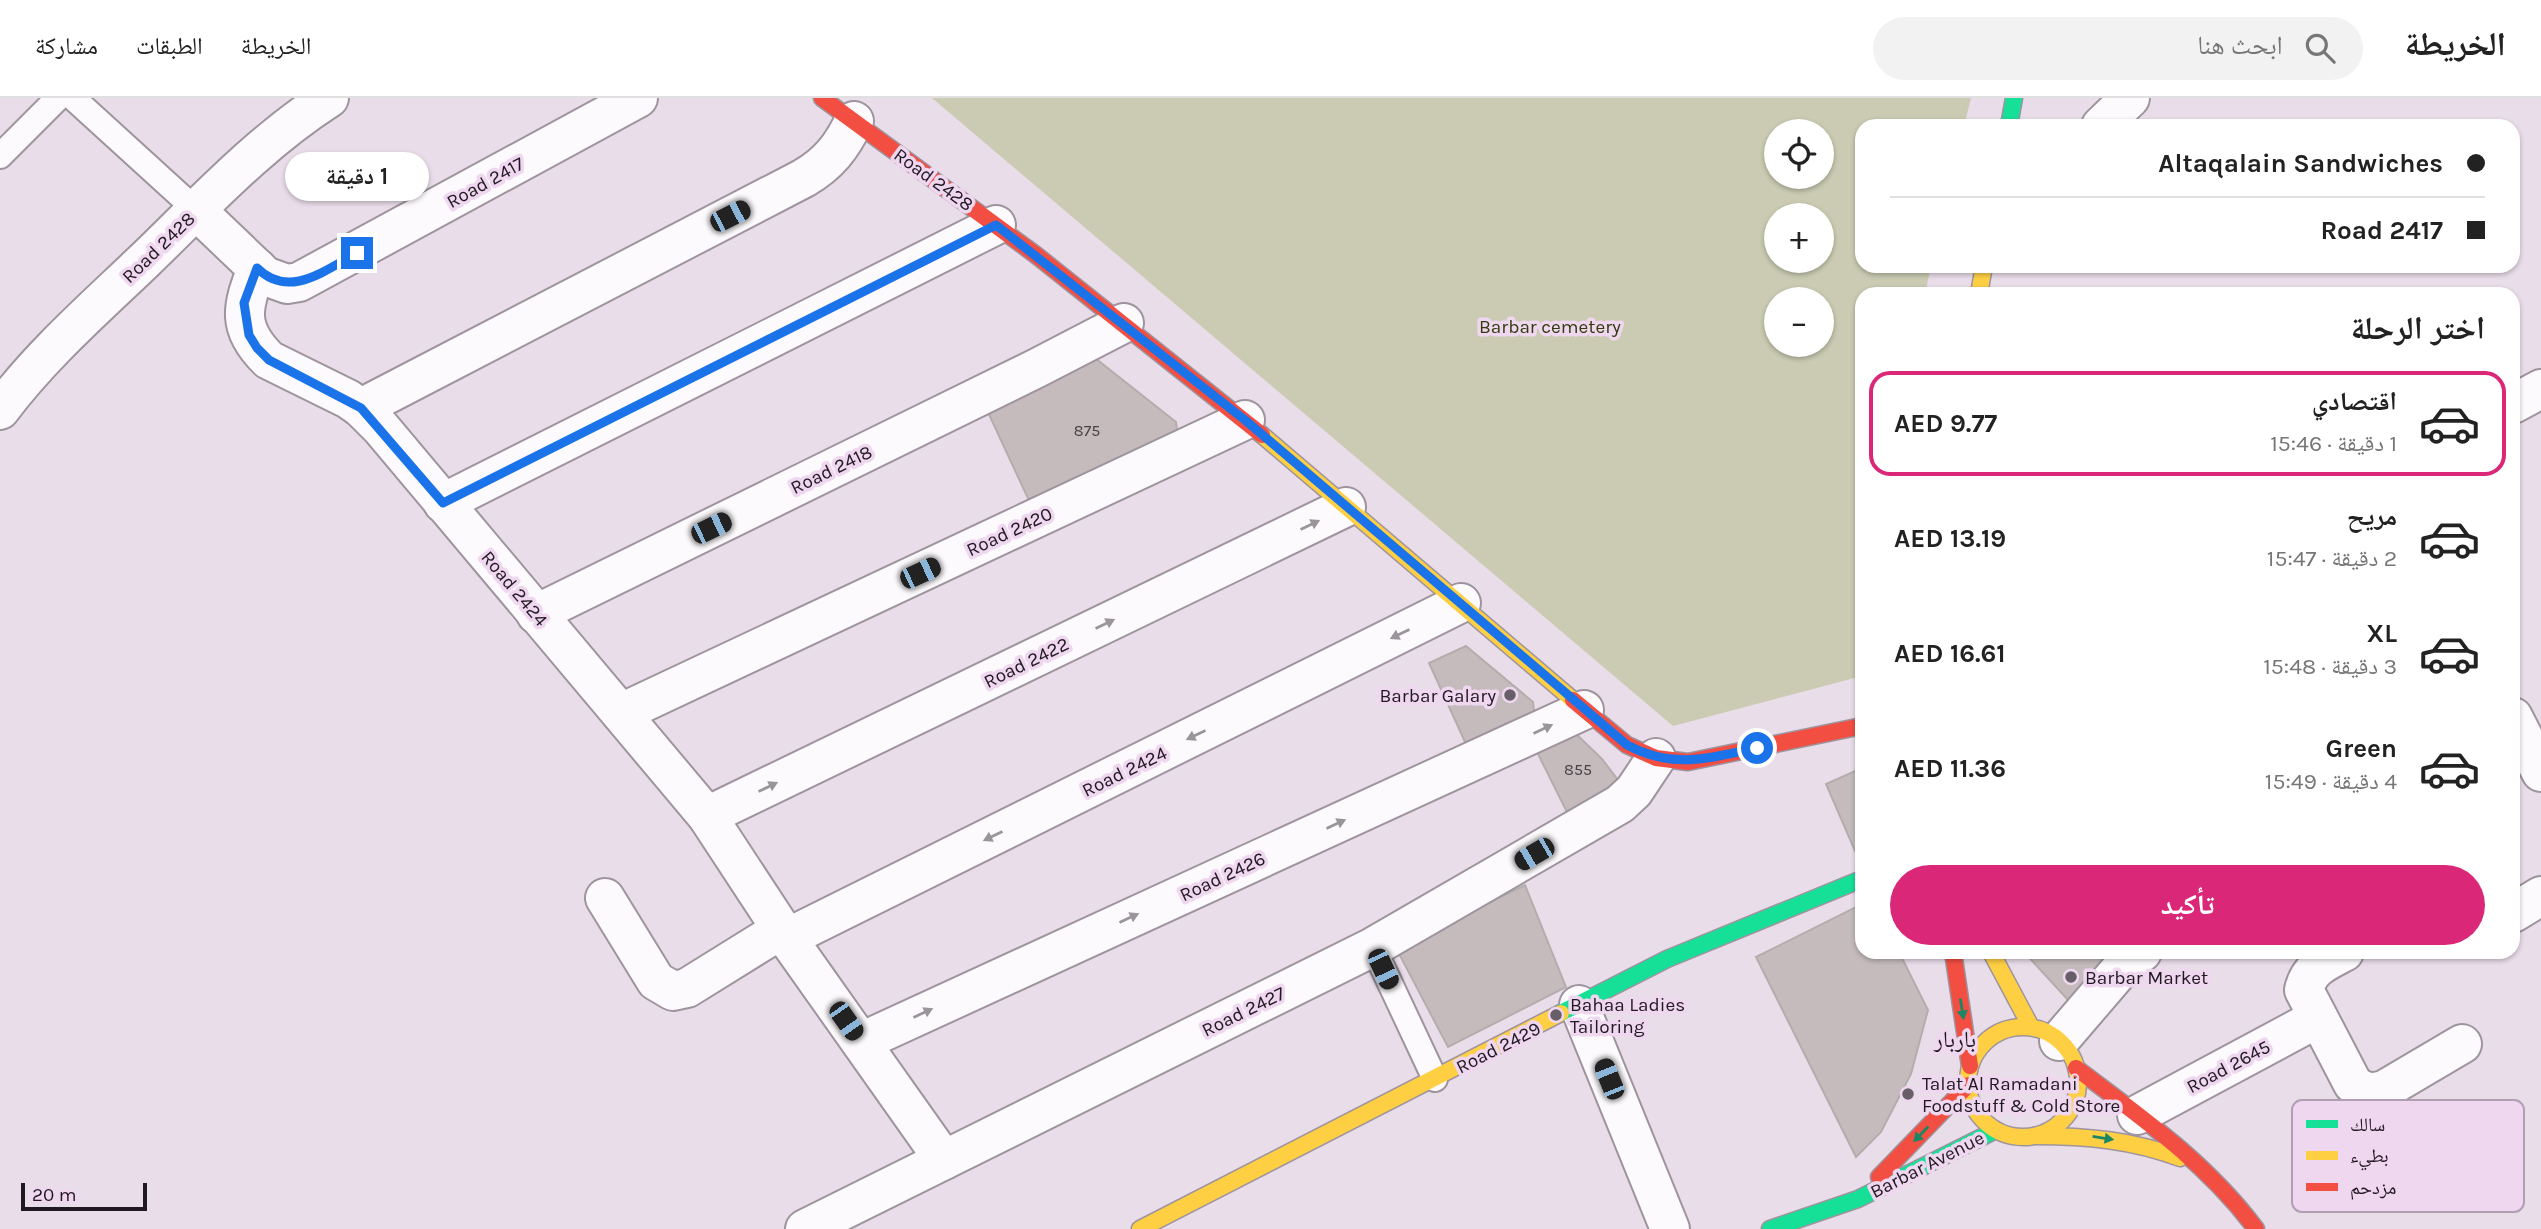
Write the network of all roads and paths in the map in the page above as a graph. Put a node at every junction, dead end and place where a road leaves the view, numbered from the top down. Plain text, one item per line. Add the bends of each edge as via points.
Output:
1 (58, 98) edge
2 (73, 98) edge
3 (329, 98) edge
4 (638, 98) edge
5 (822, 98) edge
6 (2014, 98) edge
7 (2130, 98) edge
8 (2010, 119) edge
9 (2108, 119) edge
10 (854, 121) junction
11 (0, 156) edge
12 (196, 210) junction
13 (996, 225) junction
14 (257, 268) junction
15 (1124, 323) junction
16 (2541, 390) edge
17 (2520, 400) edge
18 (361, 408) junction
19 (0, 410) edge
20 (1245, 420) junction
21 (443, 503) junction
22 (1346, 507) junction
23 (1461, 603) junction
24 (536, 614) junction
25 (1584, 710) junction
26 (621, 713) junction
27 (1855, 727) edge
28 (2520, 736) edge
29 (1641, 751) junction
30 (2533, 770) edge
31 (707, 816) junction
32 (1855, 881) edge
33 (2541, 896) edge
34 (605, 898) dead end
35 (2520, 909) edge
36 (785, 934) junction
37 (1373, 947) junction
38 (1954, 959) edge
39 (1996, 959) edge
40 (2132, 959) edge
41 (2331, 959) edge
42 (1579, 1004) junction
43 (2318, 1018) junction
44 (861, 1042) junction
45 (2462, 1044) dead end
46 (2055, 1046) junction
47 (1970, 1066) junction
48 (1435, 1079) junction
49 (1968, 1085) junction
50 (2137, 1115) junction
51 (1996, 1130) junction
52 (2035, 1136) junction
53 (944, 1160) junction
54 (2197, 1165) junction
55 (1858, 1199) junction
56 (805, 1229) edge
57 (1140, 1229) edge
58 (1670, 1229) edge
59 (1770, 1229) edge
60 (2256, 1229) edge

1 - 11 lane
2 - 12 lane
3 - 12 street, Road 2428 via 287,126
4 - 14 street, Road 2417 via 310,278 287,284
5 - 10 street, Road 2428
6 - 8 street
7 - 9 street
10 - 13 street, Road 2428
10 - 18 street via 835,154 804,178
12 - 14 street, Road 2417
12 - 19 street, Road 2428 via 26,375
13 - 15 street, Road 2428
13 - 21 street
14 - 18 street, Road 2424 via 244,303 249,335 257,348 269,360
15 - 20 street, Road 2428
15 - 24 street, Road 2418
16 - 17 street
18 - 21 street, Road 2424
20 - 22 street, Road 2428
20 - 26 street, Road 2420
21 - 24 street, Road 2424
22 - 23 street, Road 2428
31 -> 22 street, Road 2422
23 - 25 street, Road 2428
23 -> 36 street, Road 2424
24 - 26 street, Road 2424
25 - 29 street, Road 2428
44 -> 25 street, Road 2426
26 - 31 street, Road 2424
27 - 29 street via 1688,762
28 - 30 street
29 - 37 street, Road 2427 via 1634,790 1620,804
31 - 36 street, Road 2424
32 - 42 street, Road 2429 via 1667,959
33 - 35 street
34 - 36 street via 656,981 673,991 687,988
36 - 44 street, Road 2424
37 - 48 lane
37 - 53 street, Road 2427
38 -> 47 street
39 - 46 street
40 - 46 street
41 - 43 street via 2307,977 2305,990
42 - 48 street, Road 2429
42 - 58 street
43 - 45 street via 2353,1084 2373,1093
43 - 50 street, Road 2645
44 - 53 street, Road 2424
46 - 47 street via 2015,1027 2000,1031 1982,1046
46 - 50 street
46 - 52 street via 2077,1085 2073,1103 2065,1118
47 - 49 street
48 - 57 street, Road 2429
49 - 51 street via 1972,1102
49 -> 55 street, Barbar Avenue
50 - 54 street
51 - 52 street
51 - 55 street, Barbar Avenue
52 -> 54 street via 2118,1140 2157,1148
53 - 56 street, Road 2427
54 - 60 street via 2238,1204
55 - 59 street, Barbar Avenue

